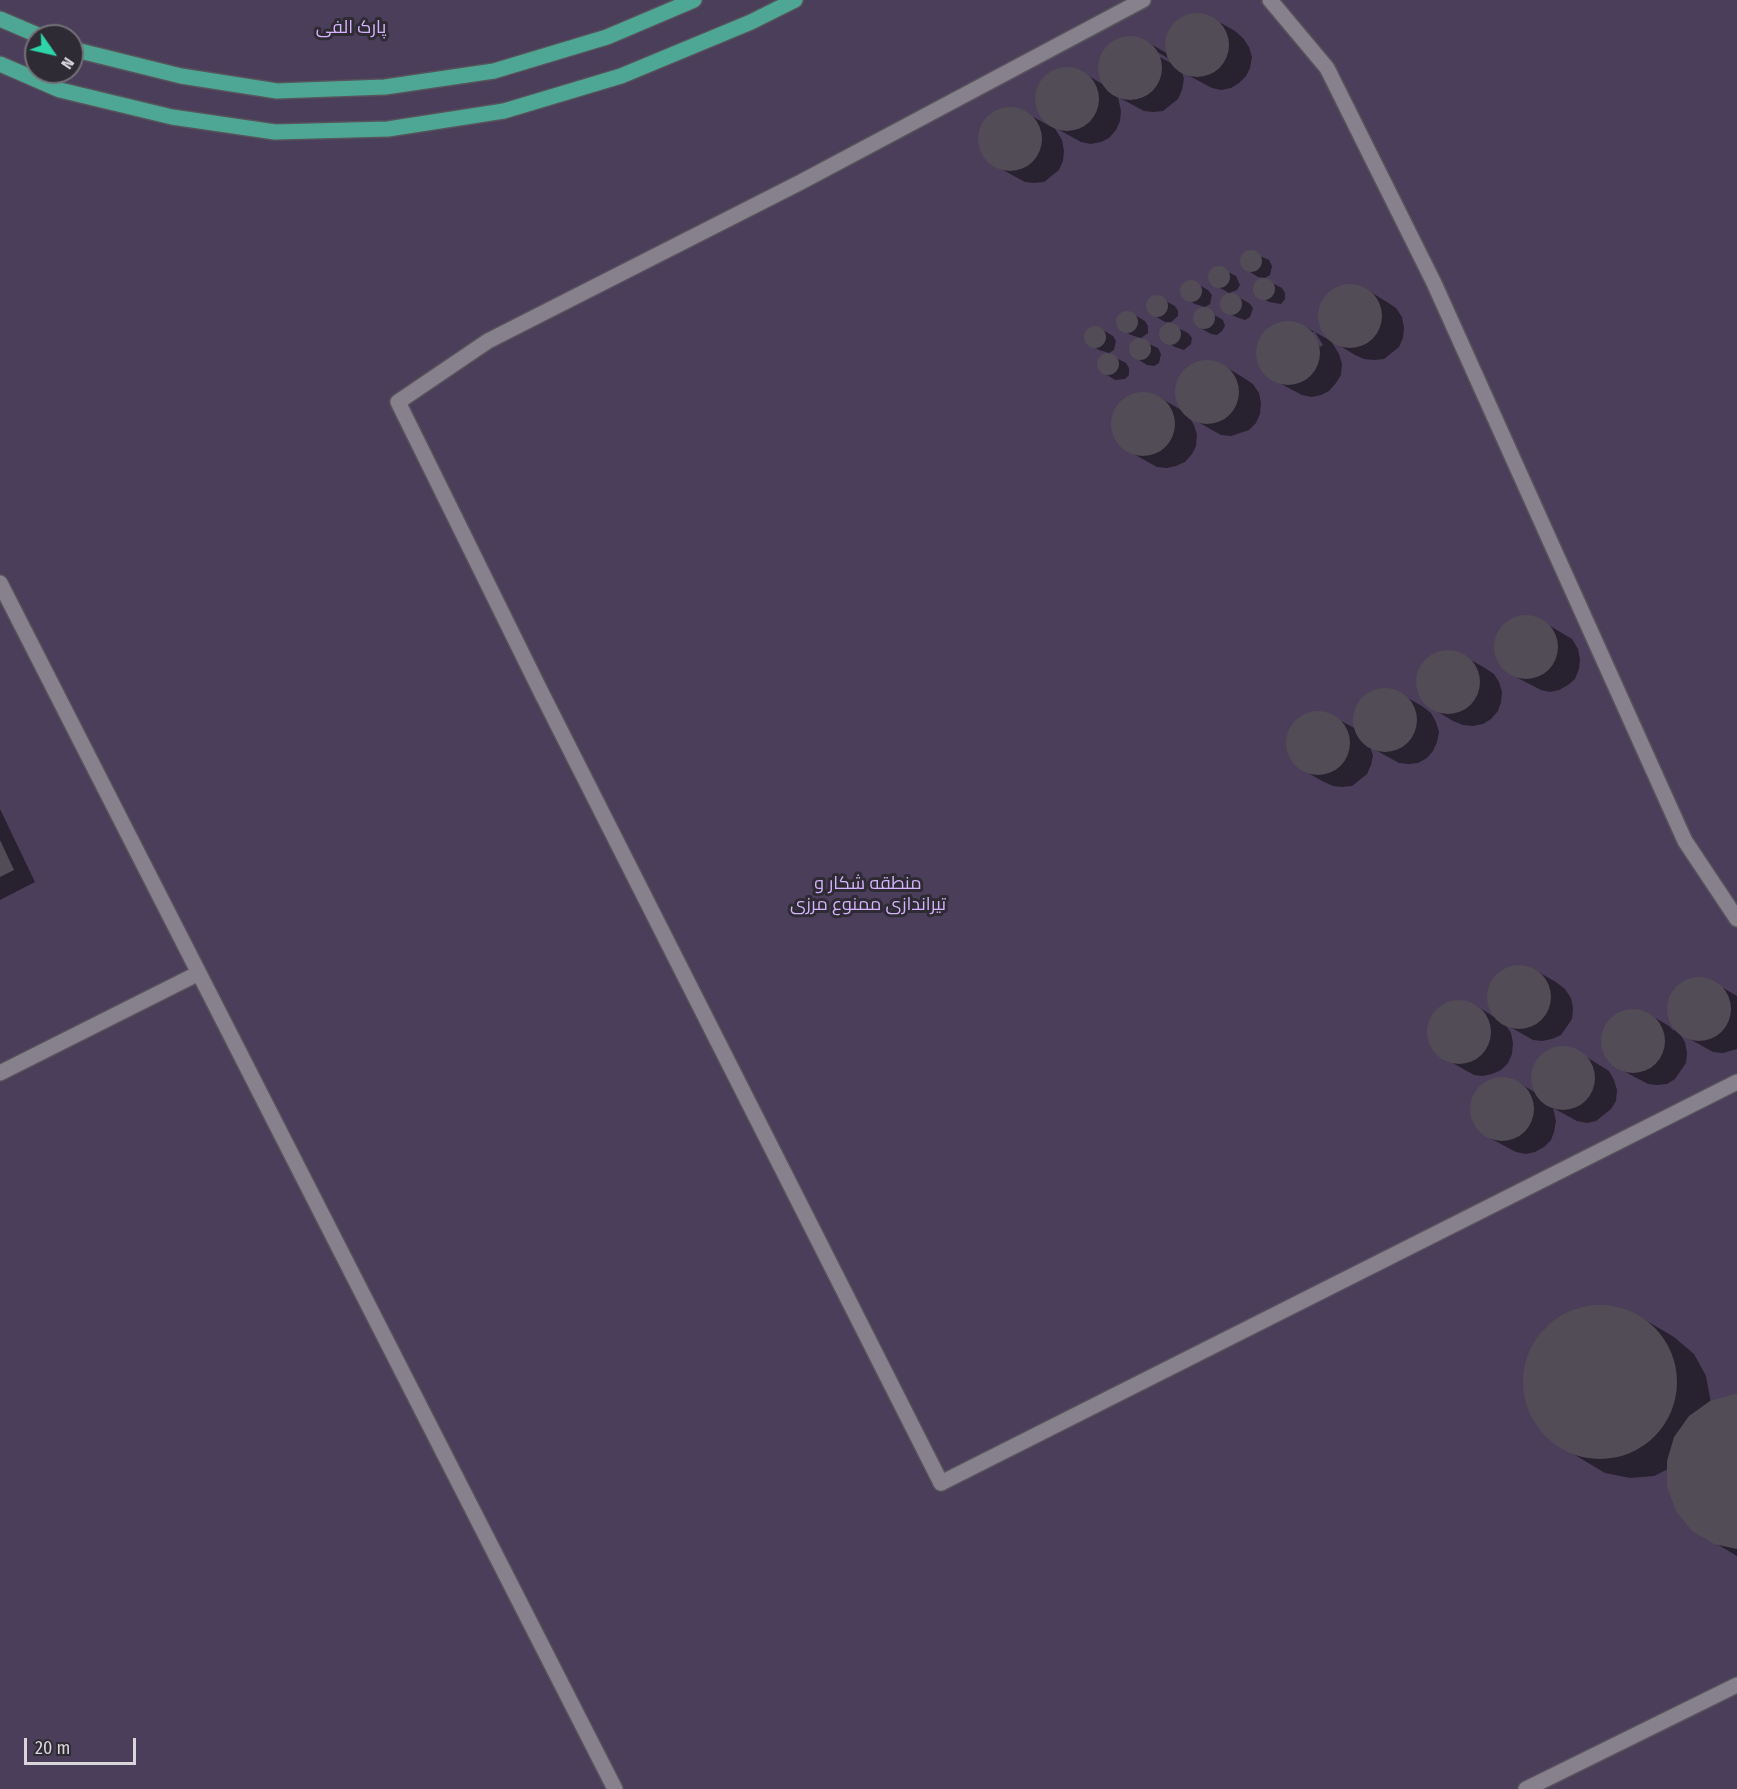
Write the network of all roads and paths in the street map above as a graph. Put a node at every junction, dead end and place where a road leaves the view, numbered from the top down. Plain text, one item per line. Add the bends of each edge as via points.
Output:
1 (694, 0) edge
2 (795, 0) edge
3 (1143, 0) edge
4 (1270, 0) edge
5 (0, 19) edge
6 (24, 29) edge
7 (84, 53) edge
8 (0, 64) edge
9 (0, 583) edge
10 (1737, 919) edge
11 (199, 973) junction
12 (0, 1073) edge
13 (1737, 1082) edge
14 (1737, 1685) edge
15 (615, 1789) edge
16 (1526, 1789) edge

1 - 7 main road via 607,37 494,71 385,87 277,91 181,76
2 - 8 main road via 621,76 504,111 388,129 274,132 172,117 60,90
3 - 13 street via 801,182 488,341 398,402 941,1483
4 - 10 street via 1327,68 1434,283 1685,841
5 - 6 main road
9 - 11 street
11 - 12 street
11 - 15 street
14 - 16 street

